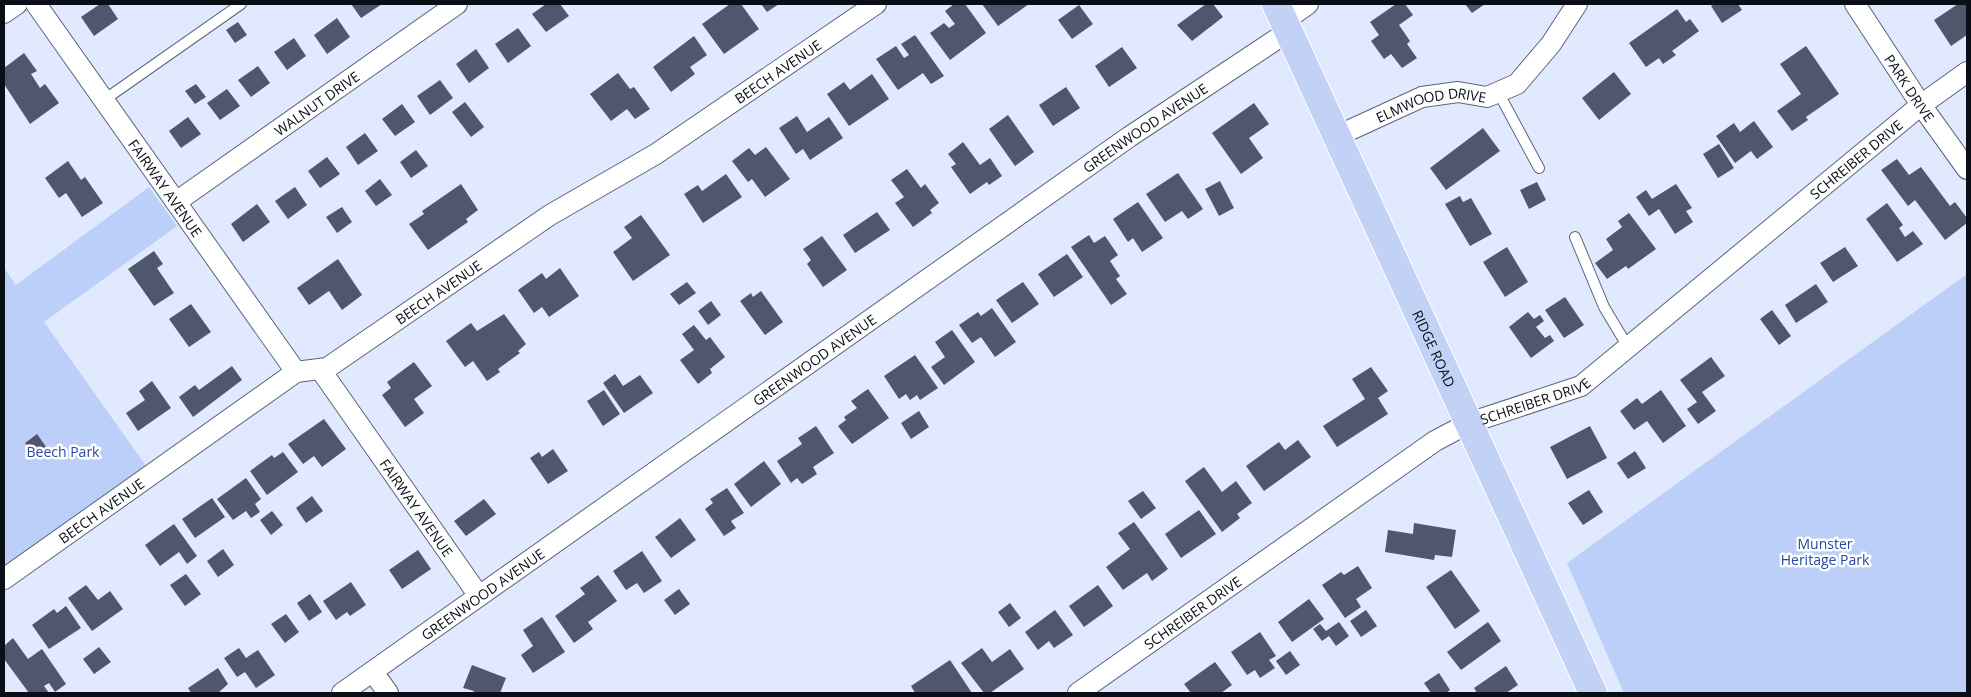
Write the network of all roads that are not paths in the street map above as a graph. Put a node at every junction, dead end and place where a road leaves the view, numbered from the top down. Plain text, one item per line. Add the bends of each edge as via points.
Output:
1 (16, 4) edge
2 (36, 4) edge
3 (241, 4) edge
4 (457, 4) edge
5 (876, 4) edge
6 (1308, 4) edge
7 (1577, 4) edge
8 (1855, 4) edge
9 (4, 13) edge
10 (1283, 18) edge
11 (1967, 72) edge
12 (1498, 92) junction
13 (104, 100) junction
14 (1921, 105) junction
15 (1337, 136) junction
16 (1539, 168) dead end
17 (1967, 169) edge
18 (176, 202) junction
19 (1575, 237) dead end
20 (1628, 347) junction
21 (320, 369) junction
22 (296, 372) junction
23 (1469, 423) junction
24 (4, 579) edge
25 (479, 596) junction
26 (373, 672) junction
27 (342, 693) edge
28 (388, 693) edge
29 (1078, 693) edge
30 (1593, 693) edge

1 - 9 street
2 - 13 street, FAIRWAY AVENUE
3 - 13 lane
4 - 18 street, WALNUT DRIVE
5 - 21 street, BEECH AVENUE via 656,154 550,216 327,368
6 - 10 street, GREENWOOD AVENUE
7 - 12 street, ELMWOOD DRIVE via 1551,44 1517,84
8 - 14 street, PARK DRIVE
10 - 15 main road, RIDGE ROAD
10 - 25 street, GREENWOOD AVENUE via 1129,137
11 - 14 street, SCHREIBER DRIVE
12 - 15 street, ELMWOOD DRIVE via 1487,97 1458,92 1422,97
12 - 16 lane
13 - 18 street, FAIRWAY AVENUE
14 - 17 street, PARK DRIVE
14 - 20 street, SCHREIBER DRIVE
15 - 23 main road, RIDGE ROAD
18 - 22 street, FAIRWAY AVENUE
19 - 20 lane via 1604,307
20 - 23 street, SCHREIBER DRIVE via 1581,386
21 - 22 street, BEECH AVENUE
21 - 25 street, FAIRWAY AVENUE
22 - 24 street, BEECH AVENUE
23 - 29 street, SCHREIBER DRIVE via 1435,441
23 - 30 main road, RIDGE ROAD
25 - 26 street, GREENWOOD AVENUE
26 - 27 street, GREENWOOD AVENUE
26 - 28 street

